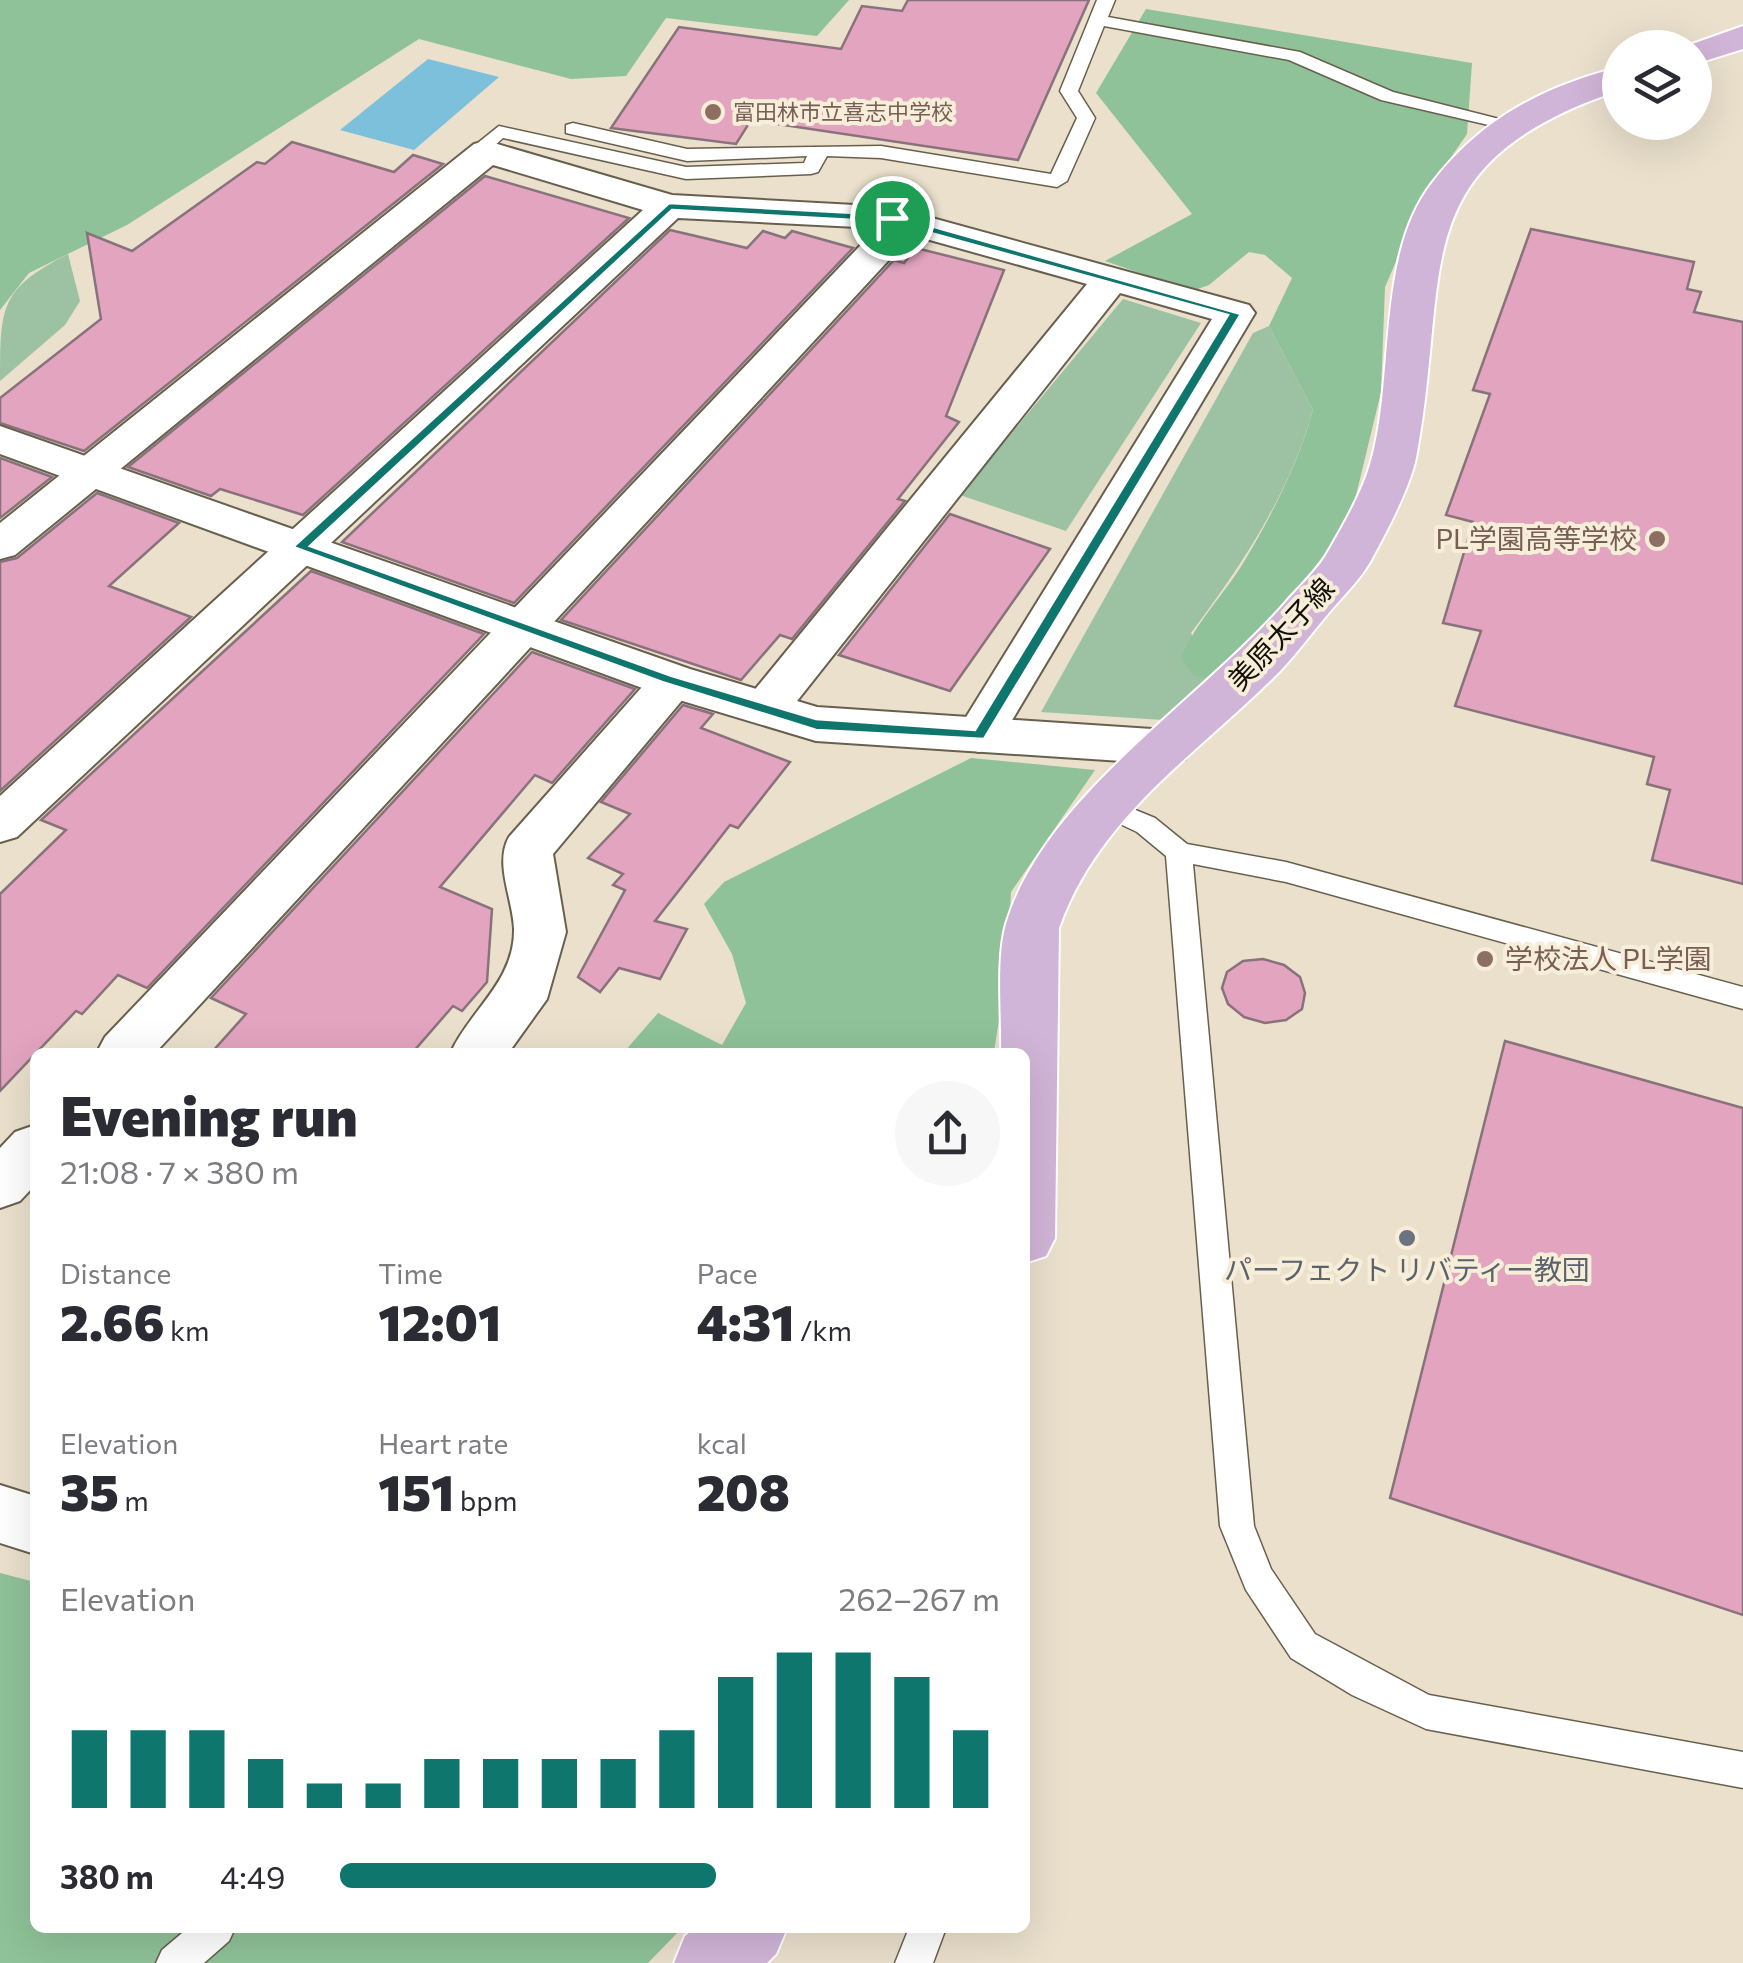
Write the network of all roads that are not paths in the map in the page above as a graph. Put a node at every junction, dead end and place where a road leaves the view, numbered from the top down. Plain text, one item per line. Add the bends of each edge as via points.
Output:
1 (1106, 0) edge
2 (1098, 20) junction
3 (1743, 37) edge
4 (1712, 47) edge
5 (1602, 84) edge
6 (1510, 124) junction
7 (573, 128) dead end
8 (820, 150) junction
9 (487, 152) junction
10 (669, 206) junction
11 (904, 222) junction
12 (1111, 279) junction
13 (0, 438) edge
14 (91, 472) junction
15 (0, 545) edge
16 (300, 547) junction
17 (523, 628) junction
18 (673, 681) junction
19 (765, 709) junction
20 (979, 735) junction
21 (1167, 747) junction
22 (1104, 806) junction
23 (0, 824) edge
24 (1179, 852) junction
25 (1743, 998) edge
26 (128, 1048) edge
27 (481, 1048) edge
28 (1029, 1048) edge
29 (30, 1153) edge
30 (0, 1185) edge
31 (0, 1514) edge
32 (30, 1523) edge
33 (1743, 1770) edge
34 (210, 1933) edge
35 (745, 1933) edge
36 (926, 1933) edge
37 (175, 1963) edge
38 (712, 1963) edge
39 (914, 1963) edge

1 - 2 lane
2 - 6 lane via 1294,56 1388,96
2 - 8 lane via 1069,91 1086,118 1057,181 881,152
3 - 4 main road
5 - 6 main road, 美原太子線
6 - 21 main road, 美原太子線 via 1444,193 1424,241 1394,462 1348,560 1259,664
7 - 8 lane via 687,155
8 - 9 lane via 811,168 686,172 499,132 487,139
9 - 10 street
9 - 14 street
10 - 11 street
10 - 16 street
11 - 12 street
11 - 17 street
12 - 19 street
12 - 20 street via 1235,314
13 - 14 street
14 - 15 street
14 - 16 street
16 - 17 street
16 - 23 street
17 - 18 street
17 - 26 street
18 - 19 street
18 - 27 street via 527,850 540,932 521,999
19 - 20 street via 816,724
20 - 21 street
21 - 22 main road, 美原太子線
22 - 24 lane via 1146,825
22 - 28 main road, 美原太子線 via 1051,876 1032,928
24 - 25 lane via 1286,872
24 - 33 lane via 1237,1526 1258,1579 1302,1646 1426,1712
29 - 30 street
31 - 32 street
34 - 37 lane
35 - 38 main road
36 - 39 lane

